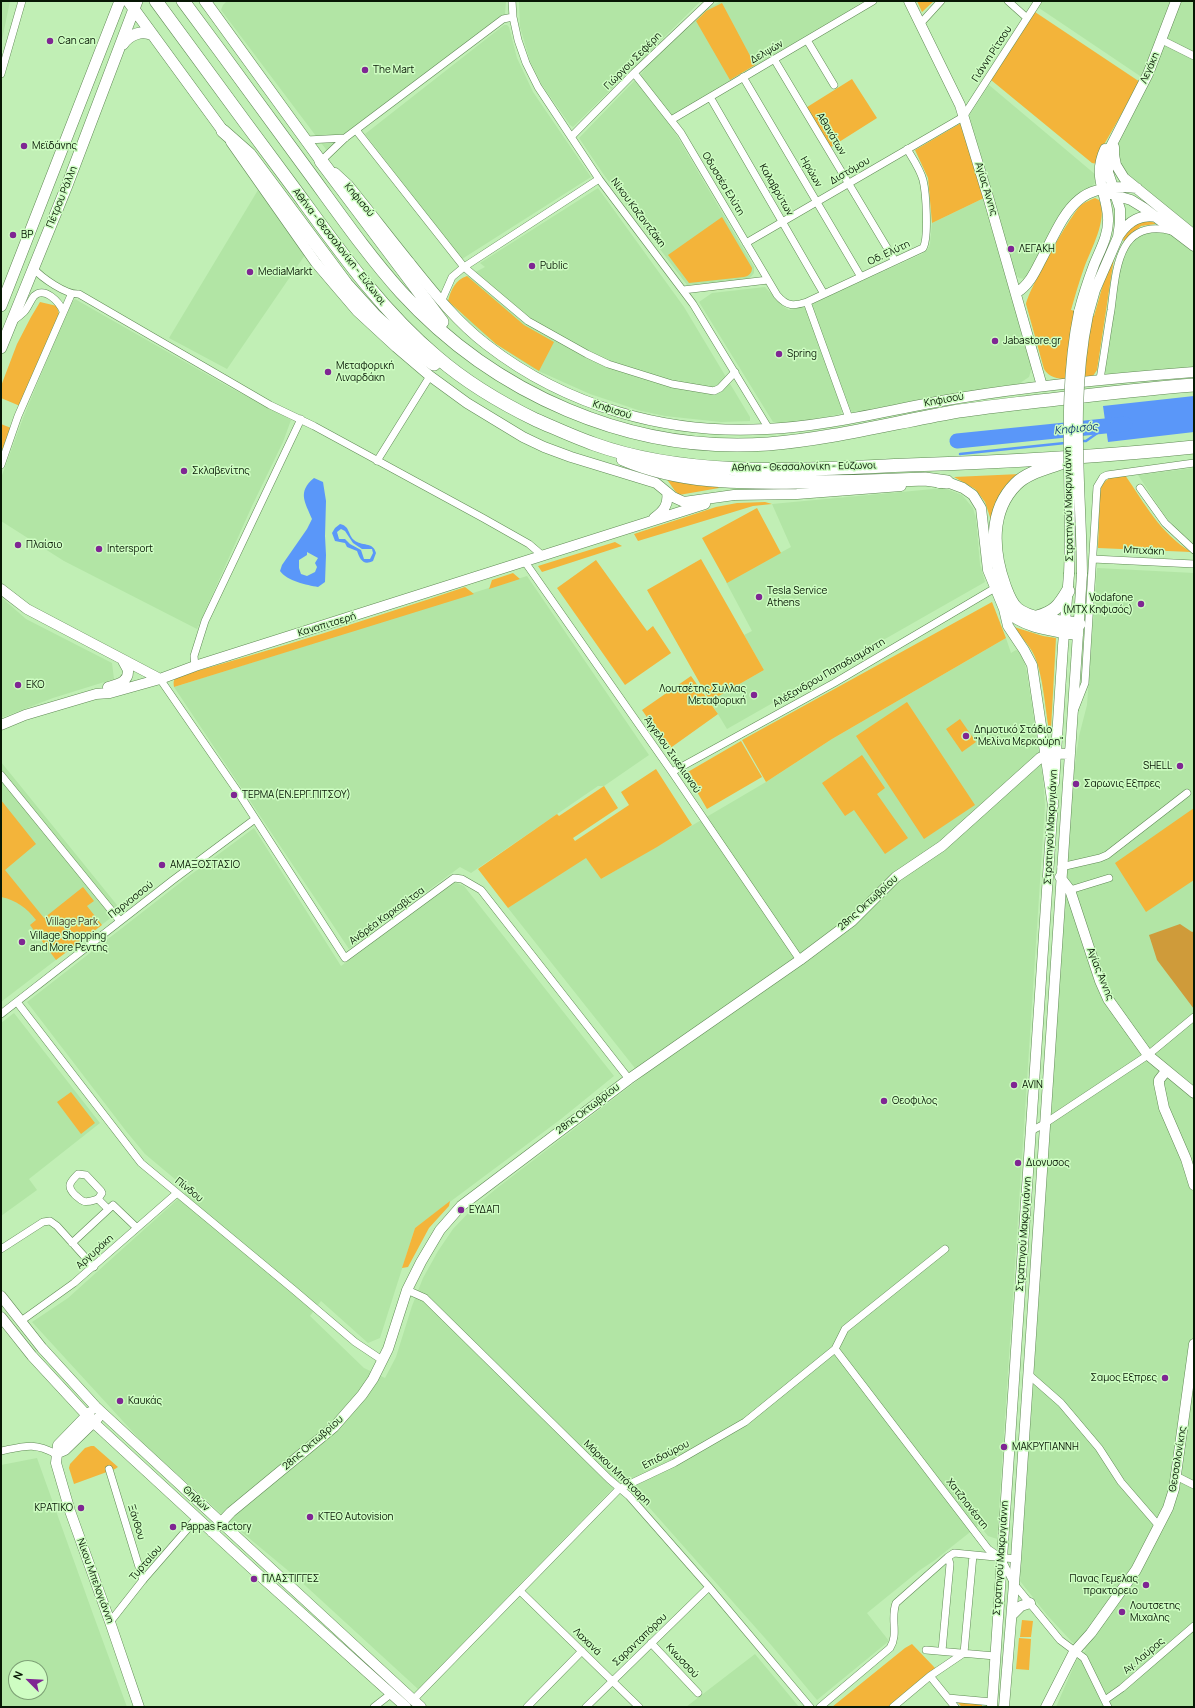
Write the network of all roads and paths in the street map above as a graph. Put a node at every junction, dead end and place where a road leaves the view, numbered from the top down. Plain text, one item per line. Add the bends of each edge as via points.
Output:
1 (22, 1) edge
2 (120, 1) edge
3 (156, 1) edge
4 (183, 1) edge
5 (512, 1) edge
6 (710, 1) edge
7 (873, 1) edge
8 (909, 1) edge
9 (941, 1) edge
10 (1008, 1) edge
11 (1038, 1) edge
12 (1176, 1) edge
13 (133, 4) edge
14 (207, 4) edge
15 (513, 17) junction
16 (1027, 18) junction
17 (920, 24) junction
18 (153, 35) junction
19 (807, 40) junction
20 (1162, 40) junction
21 (119, 49) junction
22 (1194, 56) edge
23 (774, 59) junction
24 (634, 73) junction
25 (1, 74) edge
26 (743, 77) junction
27 (834, 86) dead end
28 (710, 97) junction
29 (963, 117) junction
30 (671, 120) junction
31 (356, 130) junction
32 (223, 131) junction
33 (1118, 131) junction
34 (571, 137) junction
35 (345, 138) junction
36 (307, 140) junction
37 (908, 149) junction
38 (321, 161) junction
39 (599, 179) junction
40 (849, 184) junction
41 (1137, 188) junction
42 (1101, 190) junction
43 (1113, 191) junction
44 (817, 202) junction
45 (1157, 217) junction
46 (783, 222) junction
47 (1176, 232) junction
48 (1194, 235) edge
49 (1118, 237) junction
50 (746, 243) junction
51 (1194, 246) edge
52 (895, 261) junction
53 (464, 267) junction
54 (33, 268) junction
55 (861, 277) junction
56 (768, 280) junction
57 (683, 290) junction
58 (1016, 293) junction
59 (824, 294) junction
60 (71, 295) junction
61 (441, 302) junction
62 (807, 302) junction
63 (1, 306) edge
64 (791, 306) joint
65 (63, 311) junction
66 (1084, 314) junction
67 (11, 322) junction
68 (1, 348) edge
69 (467, 353) junction
70 (735, 372) junction
71 (1194, 372) edge
72 (430, 376) junction
73 (1100, 379) junction
74 (473, 385) junction
75 (1194, 385) edge
76 (1042, 386) junction
77 (849, 418) junction
78 (301, 419) junction
79 (769, 429) junction
80 (594, 444) junction
81 (1194, 447) edge
82 (1074, 458) junction
83 (377, 461) junction
84 (1194, 463) edge
85 (1, 465) edge
86 (947, 482) junction
87 (1140, 488) dead end
88 (667, 492) junction
89 (734, 495) junction
90 (652, 520) junction
91 (1194, 550) edge
92 (543, 556) junction
93 (1092, 559) junction
94 (525, 562) junction
95 (1194, 564) edge
96 (995, 588) junction
97 (1, 589) edge
98 (1068, 591) junction
99 (1004, 609) junction
100 (1037, 617) junction
101 (1064, 628) junction
102 (1079, 630) junction
103 (121, 658) junction
104 (195, 666) junction
105 (160, 679) junction
106 (96, 694) junction
107 (1071, 716) junction
108 (1, 725) edge
109 (1050, 754) junction
110 (1068, 754) junction
111 (672, 772) junction
112 (1, 775) edge
113 (1187, 793) dead end
114 (255, 819) junction
115 (1061, 872) junction
116 (1049, 877) junction
117 (1109, 878) dead end
118 (1070, 890) junction
119 (120, 921) junction
120 (800, 960) junction
121 (17, 1002) junction
122 (1, 1014) edge
123 (1194, 1018) edge
124 (1148, 1055) junction
125 (1166, 1071) junction
126 (629, 1079) junction
127 (1194, 1093) edge
128 (1044, 1124) junction
129 (1031, 1132) junction
130 (1194, 1185) edge
131 (178, 1193) junction
132 (98, 1199) junction
133 (108, 1209) junction
134 (137, 1228) junction
135 (72, 1243) junction
136 (1, 1249) edge
137 (944, 1249) dead end
138 (94, 1267) junction
139 (407, 1290) junction
140 (1, 1296) edge
141 (1, 1317) edge
142 (21, 1321) junction
143 (1194, 1344) edge
144 (835, 1349) junction
145 (382, 1360) junction
146 (1028, 1374) junction
147 (99, 1410) junction
148 (90, 1419) junction
149 (1, 1451) edge
150 (56, 1454) junction
151 (109, 1469) dead end
152 (1176, 1476) junction
153 (1194, 1485) edge
154 (619, 1489) junction
155 (197, 1518) junction
156 (221, 1522) junction
157 (1159, 1526) junction
158 (212, 1532) junction
159 (973, 1555) junction
160 (948, 1557) junction
161 (1001, 1558) junction
162 (1016, 1559) junction
163 (143, 1580) junction
164 (1014, 1584) junction
165 (709, 1587) junction
166 (520, 1591) junction
167 (1030, 1603) junction
168 (1012, 1615) junction
169 (110, 1622) junction
170 (1194, 1626) edge
171 (651, 1643) junction
172 (926, 1650) dead end
173 (582, 1651) junction
174 (942, 1652) junction
175 (1074, 1652) junction
176 (964, 1653) junction
177 (995, 1656) junction
178 (930, 1676) junction
179 (612, 1681) junction
180 (392, 1693) junction
181 (698, 1693) dead end
182 (948, 1698) junction
183 (1105, 1700) junction
184 (410, 1703) edge
185 (992, 1704) edge
186 (138, 1707) edge
187 (374, 1707) edge
188 (421, 1707) edge
189 (527, 1707) edge
190 (586, 1707) edge
191 (639, 1707) edge
192 (810, 1707) edge
193 (820, 1707) edge
194 (893, 1707) edge
195 (955, 1707) edge
196 (1004, 1707) edge
197 (1046, 1707) edge
198 (1108, 1707) edge

1 - 25 street
2 - 63 main road, Πέτρου Ράλλη
3 - 74 highway, Αθήνα - Θεσσαλονίκη - Εύζωνοι via 344,256 386,308 436,356
4 - 69 highway, Αθήνα - Θεσσαλονίκη - Εύζωνοι via 389,278
5 - 15 street, Νίκου Καζαντζάκη
6 - 24 street, Γιώργου Σεφέρη
7 - 19 street, Δελψών
8 - 17 street, Αγίας Άννης
9 - 17 street
10 - 16 street
11 - 16 street, Γιάννη Ρίτσου
12 - 20 street, Λεγάκη
13 - 18 main road
13 - 21 main road, Πέτρου Ράλλη
14 - 36 main road, Κηφισού
15 - 31 street via 503,19
15 - 34 street, Νίκου Καζαντζάκη via 518,40 531,74
16 - 29 street, Γιάννη Ρίτσου
17 - 29 street, Αγίας Άννης via 954,92
18 - 21 main road via 134,34 128,37
18 - 32 main road
19 - 23 street, Δελψών
19 - 27 street
20 - 22 street
20 - 33 street, Λεγάκη via 1139,93
21 - 54 main road, Πέτρου Ράλλη
23 - 26 street, Δελψών
23 - 40 street, Αθανάτων
24 - 30 street, Οδυσσέα Ελύτη
24 - 34 street, Γιώργου Σεφέρη
26 - 28 street, Δελψών
26 - 44 street, Ηρώων
28 - 30 street, Δελψών
28 - 46 street, Καλαβρύτων
29 - 37 street, Διστόμου
29 - 58 street, Αγίας Άννης
30 - 50 street, Οδυσσέα Ελύτη via 685,139
31 - 35 street
31 - 53 street
32 - 72 street via 316,263 337,288 374,327
32 - 74 highway via 249,154 346,284 376,316 409,347
33 - 41 street via 1114,150 1116,165 1124,178
33 - 42 street, Στρατηγού Μακρυγιάννη via 1102,157
33 - 43 street, Στρατηγού Μακρυγιάννη via 1107,160
34 - 39 street, Νίκου Καζαντζάκη
35 - 36 street
35 - 38 street
36 - 38 main road, Κηφισού
37 - 40 street, Διστόμου
37 - 52 street, Οδ. Ελύτη via 923,181 926,238 922,248
38 - 61 street, Κηφισού via 348,185
38 - 69 highway via 424,300
39 - 53 street
39 - 57 street, Νίκου Καζαντζάκη
40 - 44 street, Διστόμου
40 - 52 street, Αθανάτων
41 - 43 street
41 - 48 street
42 - 43 street
42 - 58 street via 1088,193 1076,202 1032,278
42 - 66 street, Στρατηγού Μακρυγιάννη via 1108,217 1107,230 1085,288
43 - 45 street
43 - 49 street, Στρατηγού Μακρυγιάννη via 1120,208
44 - 46 street, Διστόμου
44 - 55 street, Ηρώων
45 - 47 street
45 - 49 street via 1137,218 1125,227
46 - 50 street, Διστόμου
46 - 59 street, Καλαβρύτων
47 - 51 street
47 - 73 street via 1157,228 1143,230 1124,248 1117,268
49 - 66 street, Στρατηγού Μακρυγιάννη
50 - 56 street, Οδυσσέα Ελύτη
52 - 55 street, Οδ. Ελύτη
53 - 61 street via 452,278
53 - 70 street via 528,321 608,364 655,379 710,391 720,388
54 - 60 street via 40,276
54 - 67 main road, Πέτρου Ράλλη
55 - 59 street, Οδ. Ελύτη
56 - 57 street
56 - 64 street, Οδυσσέα Ελύτη via 782,300
57 - 70 street, Νίκου Καζαντζάκη
58 - 76 street, Αγίας Άννης
59 - 62 street, Οδ. Ελύτη
60 - 65 street
60 - 78 street via 79,294 270,405
61 - 79 street, Κηφισού via 473,333 510,362 580,399 634,417 665,424 718,430
62 - 64 street, Οδ. Ελύτη
62 - 77 street
65 - 67 street via 55,299 40,293 34,296 24,312
65 - 85 street via 18,416
66 - 98 street, Στρατηγού Μακρυγιάννη, bridge via 1072,352 1068,405
66 - 102 street, Στρατηγού Μακρυγιάννη, bridge via 1077,406 1082,574
67 - 68 main road, Πέτρου Ράλλη
69 - 75 highway, Αθήνα - Θεσσαλονίκη - Εύζωνοι via 504,378 601,423 643,435 716,445 789,442 957,411 1125,390
70 - 79 street, Νίκου Καζαντζάκη
71 - 73 street, Κηφισού
72 - 83 street
72 - 88 street via 467,403 523,437 571,457 656,483
73 - 76 street, Κηφισού
74 - 80 highway, Αθήνα - Θεσσαλονίκη - Εύζωνοι via 518,411
76 - 77 street, Κηφισού via 945,400
77 - 79 street, Κηφισού
78 - 83 street
78 - 104 street via 205,621 194,656
80 - 82 highway, Αθήνα - Θεσσαλονίκη - Εύζωνοι via 638,456 752,469
80 - 86 highway via 646,469 722,481 762,483 925,479
81 - 82 highway, Αθήνα - Θεσσαλονίκη - Εύζωνοι
82 - 100 highway via 1019,481 1005,498 996,524 998,564 1009,598 1017,609
83 - 92 street via 522,541
84 - 93 street via 1103,477 1095,495
86 - 89 street via 797,494
86 - 96 street via 967,490 981,508 986,562
87 - 91 street via 1165,522
88 - 89 street via 684,502
88 - 90 street via 667,504
89 - 90 street, Καναπιτσερή
90 - 92 street, Καναπιτσερή
92 - 94 street, Καναπιτσερή
93 - 95 street, Μπιχάκη
93 - 107 street via 1085,683 1078,705
94 - 104 street, Καναπιτσερή
94 - 111 street, Άγγελου Σικελιανού
96 - 99 street
96 - 111 street, Αλέξανδρου Παπαδιαμάντη via 834,683
97 - 103 street via 27,610
98 - 100 highway via 1059,606
98 - 101 street, Στρατηγού Μακρυγιάννη
99 - 101 street via 1011,616 1048,631
99 - 109 street via 1011,632 1032,665
100 - 101 highway
101 - 102 highway
101 - 109 street, Στρατηγού Μακρυγιάννη
102 - 107 street, Στρατηγού Μακρυγιάννη
103 - 105 street
103 - 106 street via 128,670 126,679
104 - 105 street, Καναπιτσερή
105 - 106 street, Καναπιτσερή
105 - 114 street, Ανδρέα Καρκαβίτσα
106 - 108 street, Καναπιτσερή via 25,715
107 - 110 street, Στρατηγού Μακρυγιάννη
109 - 110 street
109 - 116 street, Στρατηγού Μακρυγιάννη via 1053,806
109 - 120 street, 28ης Οκτωβρίου via 942,846 896,877 852,921
110 - 115 street, Στρατηγού Μακρυγιάννη
111 - 120 street, Άγγελου Σικελιανού
112 - 119 street
113 - 115 street via 1107,855
114 - 119 street, Παρνασσού
114 - 126 street, Ανδρέα Καρκαβίτσα via 345,958 454,878 478,887
115 - 116 street
115 - 118 street, Αγίας Άννης
115 - 128 street, Στρατηγού Μακρυγιάννη
116 - 129 street, Στρατηγού Μακρυγιάννη
117 - 118 street
118 - 124 street, Αγίας Άννης via 1108,999
119 - 121 street, Παρνασσού
120 - 126 street, 28ης Οκτωβρίου
121 - 122 street, Παρνασσού
121 - 131 street, Πίνδου via 141,1163
123 - 124 street
124 - 125 street, Αγίας Άννης
124 - 128 street
125 - 127 street, Αγίας Άννης
125 - 130 street via 1159,1080 1164,1108 1188,1164
126 - 139 street, 28ης Οκτωβρίου via 461,1206 431,1243
128 - 129 street
128 - 146 street, Στρατηγού Μακρυγιάννη
129 - 161 street, Στρατηγού Μακρυγιάννη
131 - 134 street, Αργυράκη
131 - 145 street, Πίνδου via 355,1342
132 - 132 street via 101,1191 86,1175 78,1174 72,1181 71,1190 82,1201
132 - 133 street
133 - 134 street via 112,1205
133 - 135 street
134 - 138 street, Αργυράκη
135 - 136 street via 50,1221 43,1222
135 - 138 street
137 - 144 street, Επιδαύρου via 846,1329
138 - 142 street, Αργυράκη
139 - 145 street, 28ης Οκτωβρίου
139 - 154 street, Μάρκου Μπότσαρη via 425,1298
140 - 142 street, Θηβών
141 - 148 street, Θηβών via 32,1356
142 - 147 street, Θηβών via 42,1348
143 - 152 street, Θεσσαλονίκης
144 - 154 street, Επιδαύρου via 745,1422 674,1463
144 - 161 street, Χατζηανέστη via 988,1549
145 - 156 street, 28ης Οκτωβρίου via 362,1395 346,1415
146 - 157 street via 1061,1403 1099,1448 1121,1482
146 - 162 street, Στρατηγού Μακρυγιάννη
147 - 148 street
147 - 156 street, Θηβών
148 - 150 street via 65,1450
148 - 155 street, Θηβών
149 - 150 street via 36,1446
150 - 169 street, Νίκου Μπελογιάννη via 57,1471
151 - 163 street, Ξάνθου
152 - 153 street
152 - 157 street, Θεσσαλονίκης via 1170,1504
154 - 165 street, Μάρκου Μπότσαρη via 630,1496
154 - 166 street, Επιδαύρου
155 - 158 street, Θηβών
155 - 163 street, Τυρταίου
156 - 158 street, 28ης Οκτωβρίου
156 - 184 street, Θηβών
157 - 175 street, Θεσσαλονίκης via 1124,1588
158 - 180 street, Θηβών
159 - 160 street via 954,1553
159 - 161 street
159 - 176 street
160 - 174 street via 950,1564
160 - 193 street via 896,1603 893,1614 895,1635 890,1648
161 - 162 street
161 - 164 street, Χατζηανέστη
161 - 177 street, Στρατηγού Μακρυγιάννη
162 - 164 street, Στρατηγού Μακρυγιάννη
163 - 169 street, Τυρταίου
164 - 167 street, Χατζηανέστη
164 - 168 street, Στρατηγού Μακρυγιάννη
165 - 171 street, Σαρανταπόρου
165 - 192 street, Μάρκου Μπότσαρη
166 - 173 street, Λαχανά
166 - 184 street, Επιδαύρου
167 - 168 street via 1021,1606
167 - 175 street, Χατζηανέστη via 1060,1640
168 - 196 street, Στρατηγού Μακρυγιάννη
169 - 186 street, Νίκου Μπελογιάννη
170 - 183 street, Αγ. Λαύρας
171 - 179 street, Σαρανταπόρου
171 - 181 street, Κνωσσού
172 - 174 street
173 - 179 street, Λαχανά
173 - 189 street
174 - 176 street
175 - 183 street, Χατζηανέστη via 1084,1658
175 - 197 street, Θεσσαλονίκης
176 - 177 street
176 - 178 street
177 - 185 street, Στρατηγού Μακρυγιάννη
178 - 182 street
178 - 194 street
179 - 190 street, Σαρανταπόρου
179 - 191 street, Λαχανά
180 - 184 street, Θηβών
180 - 187 street
182 - 185 street
182 - 195 street
183 - 198 street, Χατζηανέστη
184 - 188 street, Θηβών

